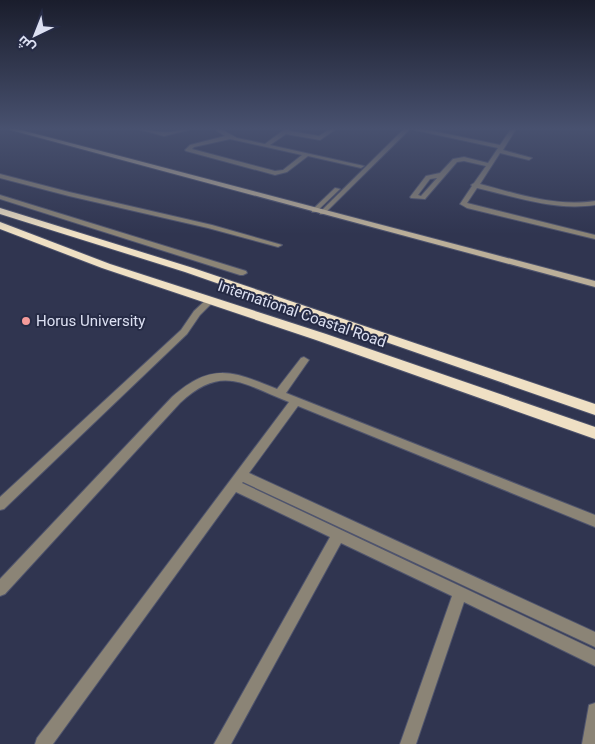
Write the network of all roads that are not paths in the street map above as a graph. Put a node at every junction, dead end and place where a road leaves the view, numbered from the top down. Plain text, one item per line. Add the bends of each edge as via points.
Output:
1 (146, 164) edge
2 (153, 164) edge
3 (240, 164) edge
4 (295, 164) edge
5 (350, 164) edge
6 (363, 164) edge
7 (371, 164) edge
8 (454, 164) edge
9 (480, 164) edge
10 (488, 165) joint
11 (361, 166) junction
12 (443, 175) junction
13 (0, 176) edge
14 (474, 185) junction
15 (0, 198) edge
16 (595, 203) edge
17 (321, 209) junction
18 (0, 211) edge
19 (0, 226) edge
20 (592, 236) edge
21 (278, 245) dead end
22 (243, 273) dead end
23 (595, 278) edge
24 (595, 284) edge
25 (211, 300) junction
26 (304, 360) dead end
27 (279, 394) junction
28 (296, 401) junction
29 (595, 410) edge
30 (595, 433) edge
31 (237, 480) junction
32 (0, 505) edge
33 (595, 521) edge
34 (338, 535) junction
35 (0, 589) edge
36 (460, 593) junction
37 (595, 640) edge
38 (595, 658) edge
39 (595, 711) edge
40 (43, 744) edge
41 (222, 744) edge
42 (408, 744) edge
43 (590, 744) edge

1 - 17 main road
2 - 17 main road
3 - 4 street via 275,173
5 - 11 street
6 - 11 street
7 - 17 street
8 - 12 street
9 - 10 street
10 - 14 street
11 - 17 street
12 - 12 street via 423,198 413,197 428,177
13 - 21 street via 60,194 238,233
14 - 16 street via 562,205
14 - 20 street via 462,202 466,206
15 - 22 street
17 - 23 main road
17 - 24 main road
18 - 29 highway, International Coastal Road via 189,270
19 - 25 highway, International Coastal Road via 92,261
25 - 30 highway, International Coastal Road
25 - 32 street via 184,332
26 - 27 street
27 - 28 street
27 - 35 street via 233,376 207,377 196,382
28 - 31 street
28 - 33 street
31 - 34 street
31 - 37 street
31 - 40 street
34 - 36 street
34 - 41 street
36 - 38 street
36 - 42 street
39 - 43 street

